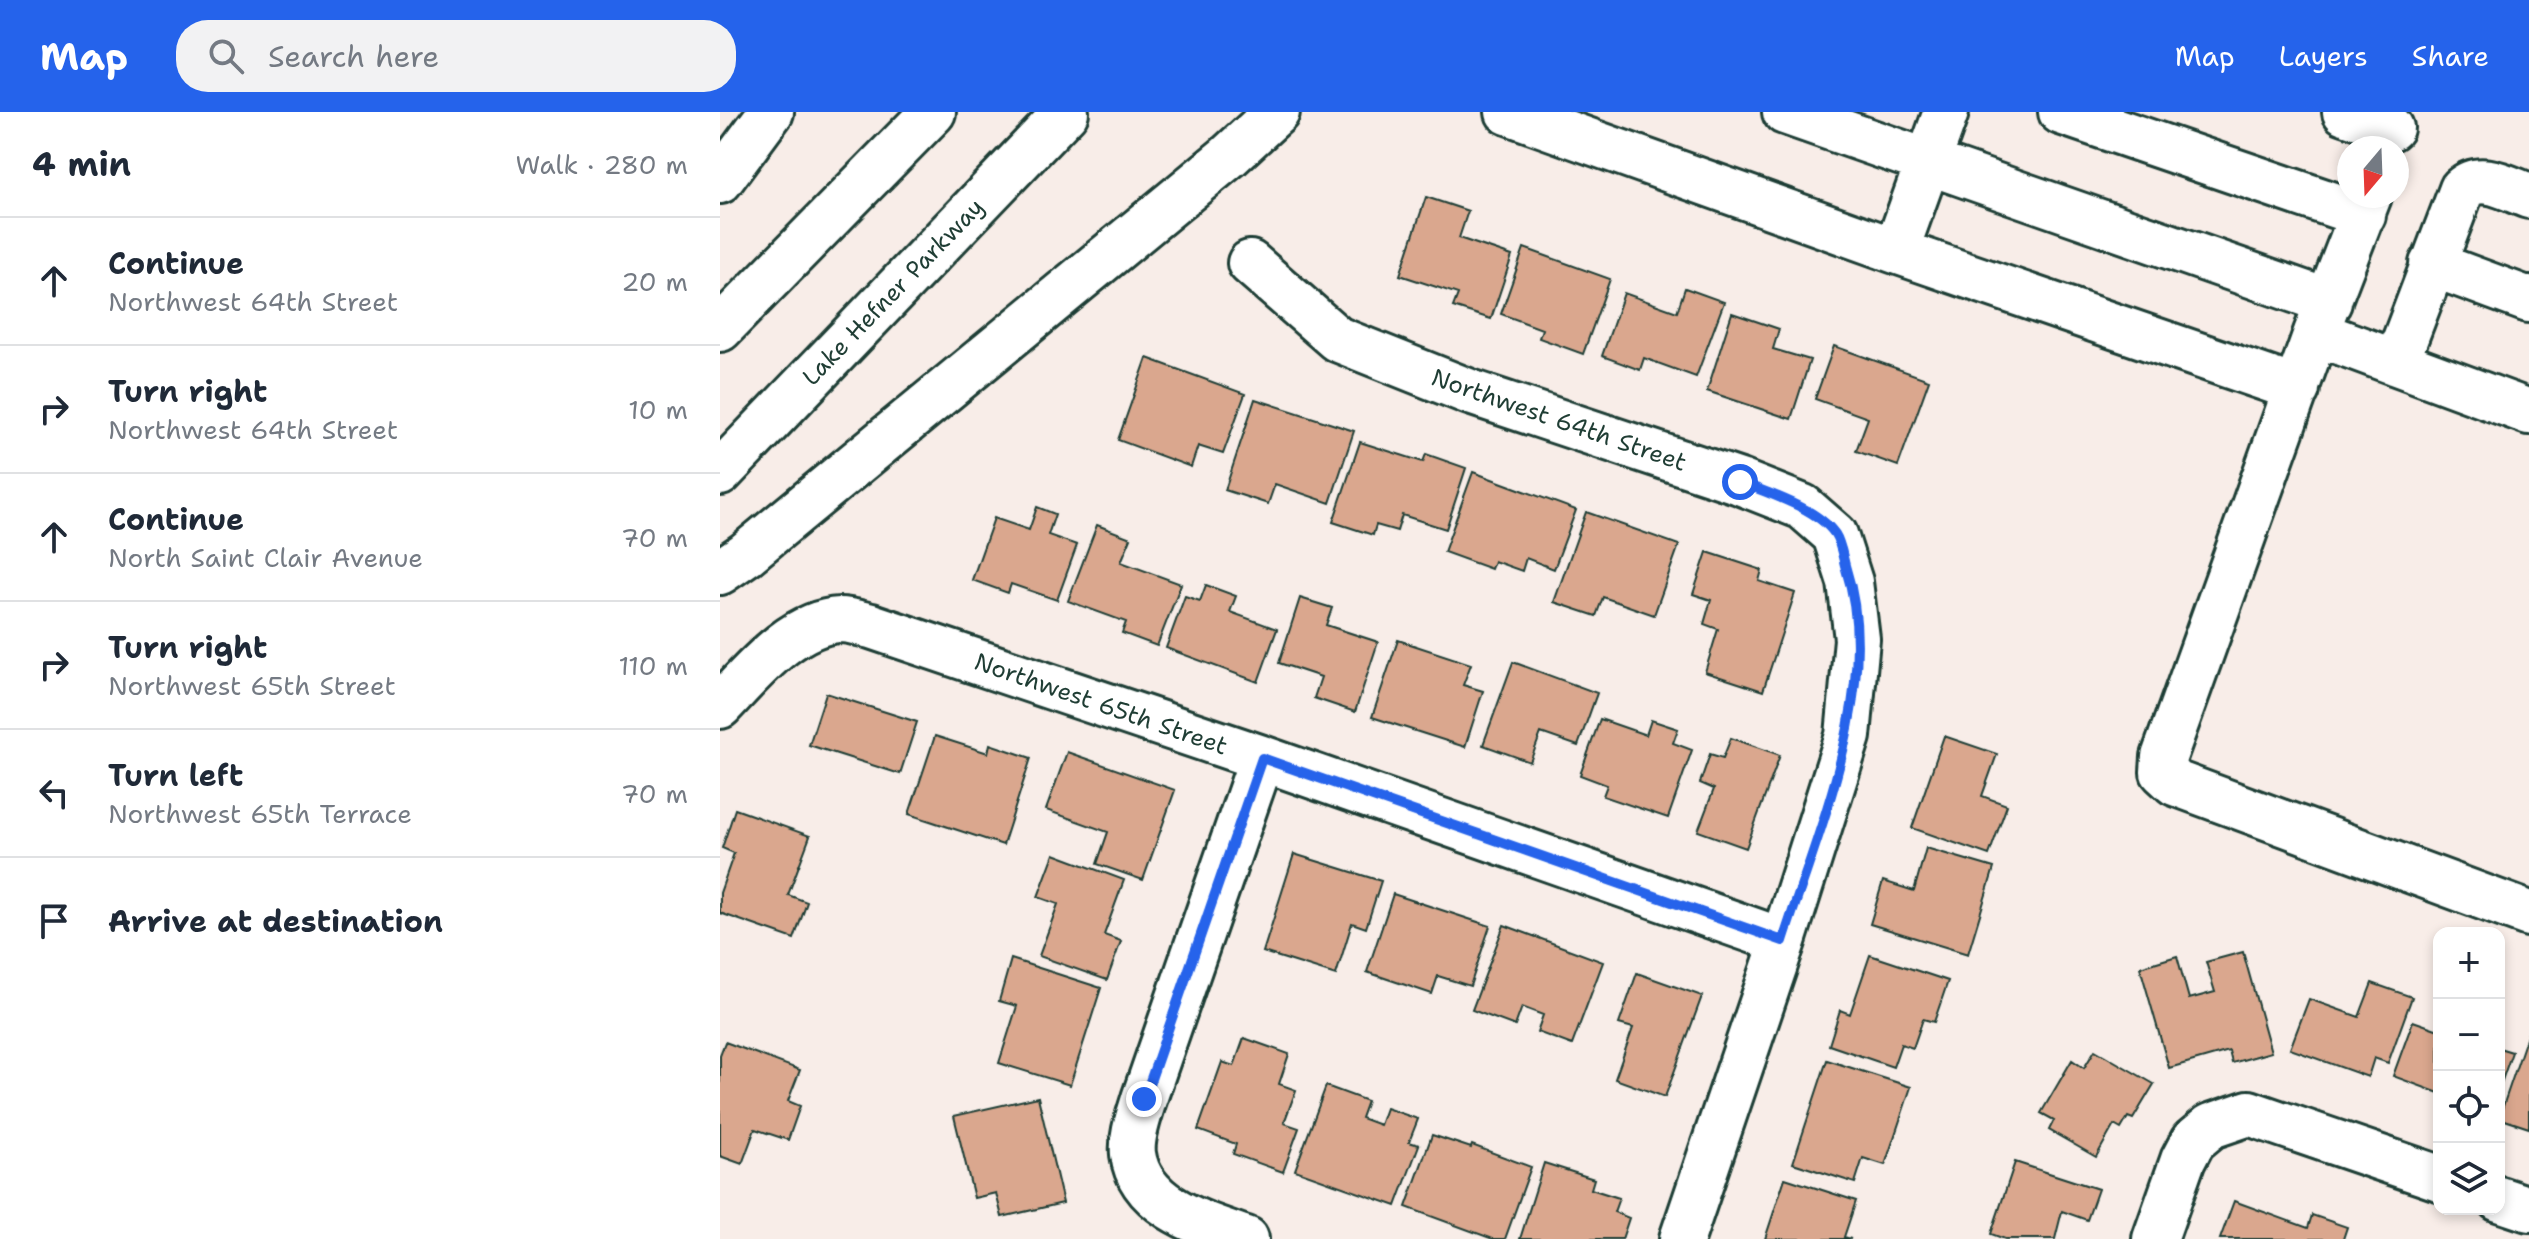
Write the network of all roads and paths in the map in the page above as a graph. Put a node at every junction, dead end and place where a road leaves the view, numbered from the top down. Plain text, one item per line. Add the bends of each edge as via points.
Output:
1 (771, 112) edge
2 (933, 112) edge
3 (1066, 112) edge
4 (1277, 112) edge
5 (1508, 112) edge
6 (1785, 112) edge
7 (1946, 112) edge
8 (2061, 112) edge
9 (2345, 112) edge
10 (2391, 129) edge
11 (1928, 162) junction
12 (720, 181) edge
13 (2337, 196) edge
14 (2529, 196) edge
15 (2365, 208) edge
16 (1896, 251) junction
17 (1250, 263) dead end
18 (2432, 264) junction
19 (2529, 300) edge
20 (2322, 318) junction
21 (720, 329) edge
22 (2396, 363) junction
23 (2297, 389) junction
24 (2529, 412) edge
25 (720, 473) edge
26 (720, 572) edge
27 (720, 706) edge
28 (1262, 758) junction
29 (2529, 914) edge
30 (1783, 941) junction
31 (2433, 1176) edge
32 (2505, 1201) edge
33 (2529, 1209) edge
34 (1246, 1239) edge
35 (1682, 1239) edge
36 (2155, 1239) edge

1 - 12 main road
2 - 21 main road
3 - 25 main road, Lake Hefner Parkway
4 - 26 main road
5 - 16 main road
6 - 11 main road
7 - 11 main road
8 - 13 main road
9 - 10 main road
11 - 16 main road
11 - 20 main road
14 - 18 main road via 2479,180 2470,182 2456,199
15 - 20 main road
16 - 23 main road
17 - 30 main road, Northwest 64th Street via 1337,339 1470,392 1740,482 1803,507 1835,535 1850,582 1857,639 1848,736
18 - 19 main road
18 - 22 main road
20 - 22 main road
20 - 23 main road
22 - 24 main road
23 - 29 main road via 2164,757 2163,772 2175,783
27 - 28 main road, Northwest 65th Street via 776,648 808,629 840,620
28 - 30 main road, Northwest 65th Street
28 - 34 main road via 1144,1099 1133,1153 1140,1176 1167,1205
30 - 35 main road, Northwest 64th Street
31 - 36 main road via 2249,1113 2211,1126 2193,1141
32 - 33 main road

